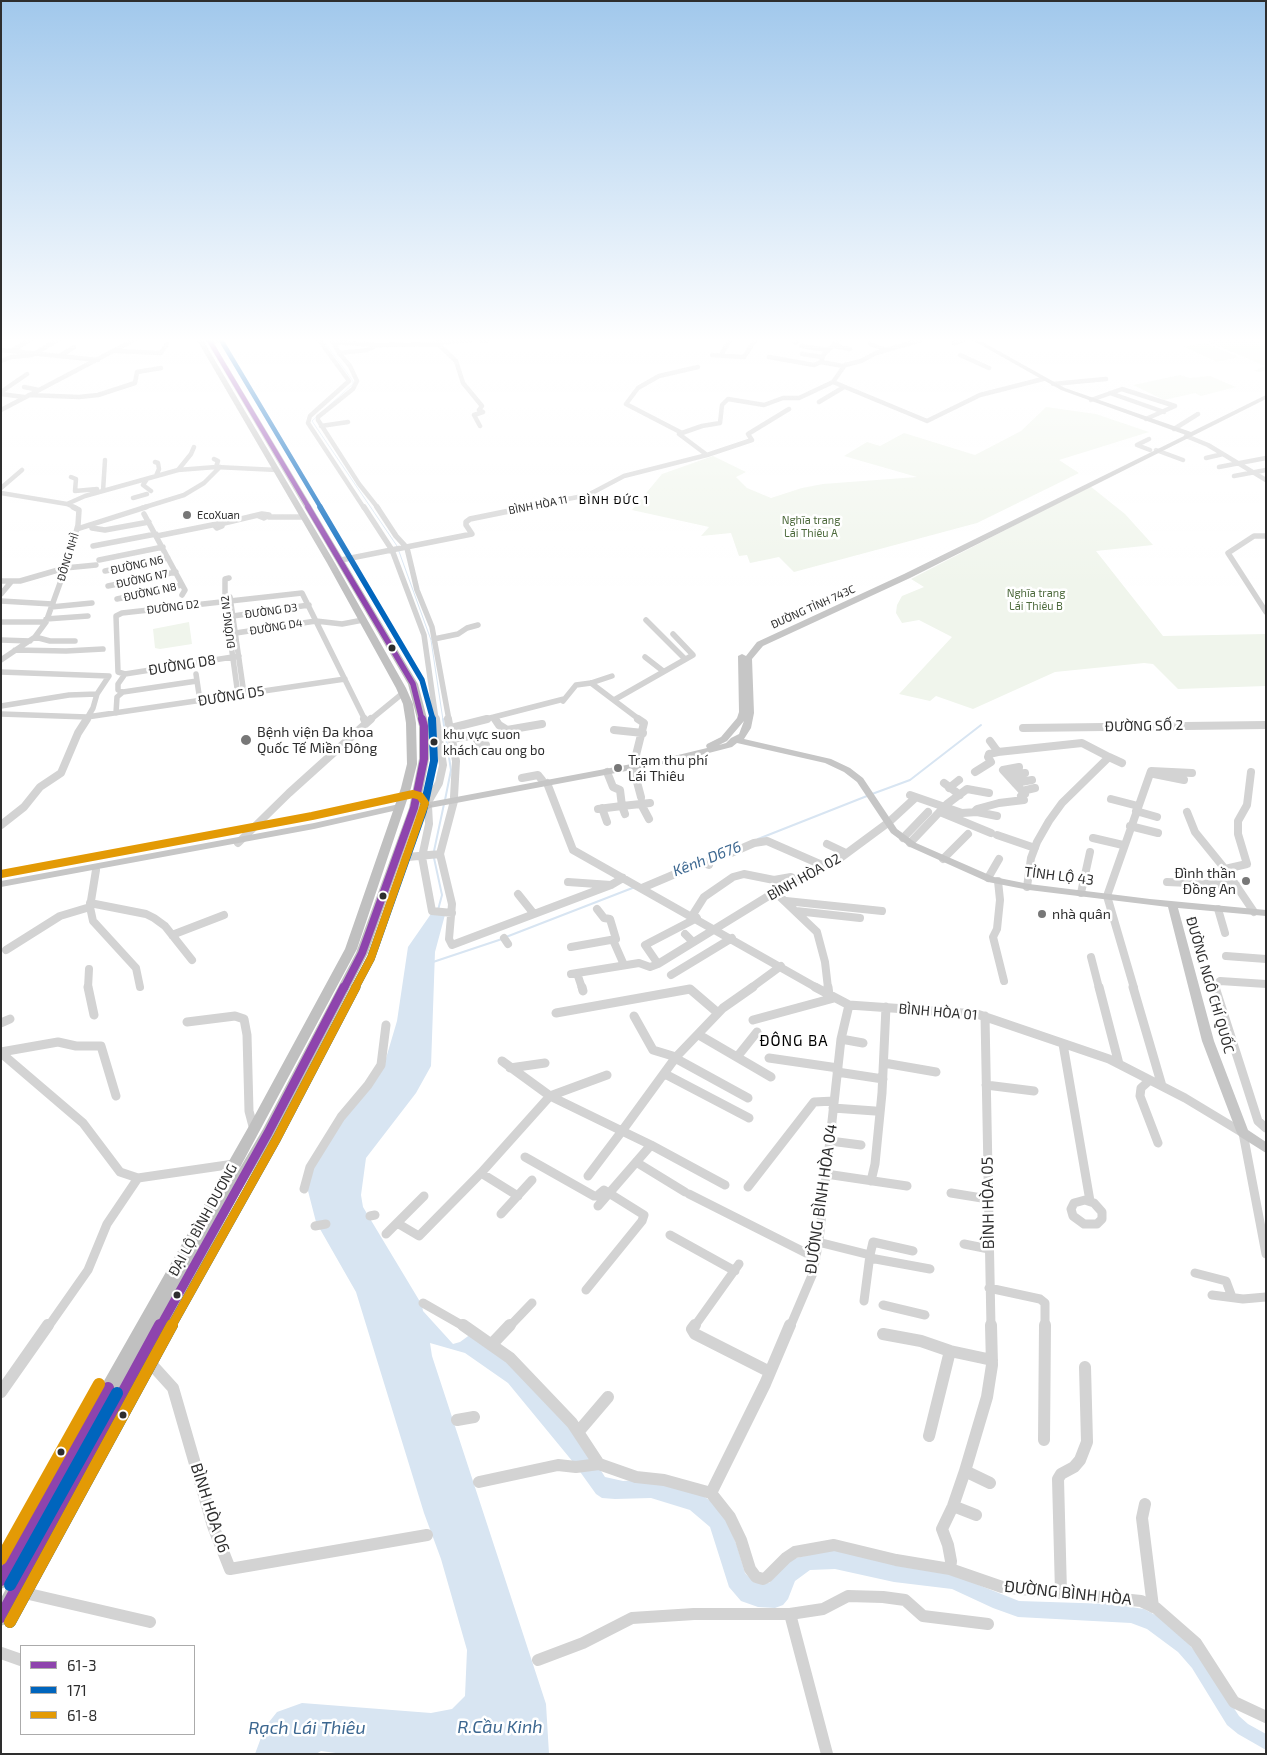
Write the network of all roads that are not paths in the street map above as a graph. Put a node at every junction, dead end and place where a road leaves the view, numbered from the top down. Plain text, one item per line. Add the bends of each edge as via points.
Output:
1 (251, 422) edge
2 (253, 422) edge
3 (308, 422) edge
4 (320, 422) edge
5 (348, 422) dead end
6 (478, 422) edge
7 (661, 422) edge
8 (720, 422) edge
9 (766, 422) edge
10 (1154, 422) edge
11 (1185, 422) edge
12 (1211, 422) edge
13 (321, 426) junction
14 (480, 426) dead end
15 (1174, 429) junction
16 (682, 433) junction
17 (1186, 434) junction
18 (1149, 439) dead end
19 (194, 447) dead end
20 (1153, 450) junction
21 (1224, 454) junction
22 (707, 455) junction
23 (1206, 458) dead end
24 (1266, 458) edge
25 (214, 459) dead end
26 (105, 460) dead end
27 (1183, 460) dead end
28 (155, 462) dead end
29 (1238, 463) junction
30 (1219, 466) dead end
31 (218, 467) junction
32 (22, 470) dead end
33 (178, 470) junction
34 (277, 470) junction
35 (1266, 470) edge
36 (1253, 472) junction
37 (156, 476) junction
38 (1234, 476) dead end
39 (71, 477) dead end
40 (147, 479) junction
41 (1266, 480) edge
42 (135, 486) junction
43 (143, 486) junction
44 (1, 488) edge
45 (114, 488) junction
46 (102, 490) junction
47 (1, 493) edge
48 (140, 495) junction
49 (133, 498) dead end
50 (67, 504) junction
51 (144, 514) dead end
52 (308, 515) junction
53 (149, 522) junction
54 (92, 528) dead end
55 (77, 530) junction
56 (157, 536) junction
57 (1266, 536) edge
58 (93, 546) dead end
59 (162, 547) junction
60 (405, 548) junction
61 (392, 550) junction
62 (168, 558) junction
63 (341, 560) junction
64 (331, 563) junction
65 (65, 568) junction
66 (105, 571) dead end
67 (176, 572) junction
68 (1, 581) edge
69 (11, 582) junction
70 (182, 585) junction
71 (108, 586) dead end
72 (870, 591) junction
73 (1, 594) edge
74 (182, 595) dead end
75 (117, 599) dead end
76 (227, 600) junction
77 (1, 602) edge
78 (92, 603) dead end
79 (52, 605) junction
80 (309, 605) junction
81 (1266, 612) edge
82 (88, 616) dead end
83 (233, 616) junction
84 (46, 620) junction
85 (646, 620) dead end
86 (320, 621) junction
87 (364, 621) junction
88 (1, 622) edge
89 (478, 625) dead end
90 (232, 633) junction
91 (673, 634) dead end
92 (33, 639) junction
93 (434, 639) junction
94 (1, 640) edge
95 (75, 641) dead end
96 (103, 648) dead end
97 (15, 650) junction
98 (236, 657) junction
99 (645, 657) dead end
100 (685, 659) junction
101 (1, 660) edge
102 (663, 671) junction
103 (1, 672) edge
104 (126, 674) junction
105 (612, 676) dead end
106 (571, 678) dead end
107 (345, 679) junction
108 (591, 683) junction
109 (576, 685) junction
110 (123, 692) junction
111 (403, 693) junction
112 (97, 694) junction
113 (241, 695) junction
114 (614, 700) junction
115 (200, 701) junction
116 (1, 706) edge
117 (116, 713) junction
118 (1, 714) edge
119 (88, 717) junction
120 (494, 717) junction
121 (366, 723) junction
122 (542, 724) dead end
123 (1266, 725) edge
124 (451, 728) junction
125 (1023, 728) dead end
126 (614, 730) dead end
127 (643, 732) junction
128 (726, 738) junction
129 (452, 739) junction
130 (737, 741) junction
131 (990, 741) dead end
132 (486, 746) dead end
133 (998, 752) junction
134 (1109, 757) junction
135 (1122, 763) dead end
136 (634, 765) junction
137 (1019, 767) dead end
138 (607, 772) junction
139 (974, 772) dead end
140 (1251, 772) dead end
141 (1025, 773) dead end
142 (1150, 773) junction
143 (1192, 773) dead end
144 (1009, 776) junction
145 (522, 778) dead end
146 (959, 780) dead end
147 (1032, 780) dead end
148 (1184, 780) dead end
149 (545, 781) junction
150 (1015, 783) junction
151 (1035, 788) dead end
152 (1022, 791) junction
153 (989, 793) dead end
154 (960, 795) junction
155 (454, 799) junction
156 (1111, 799) dead end
157 (641, 801) junction
158 (650, 803) dead end
159 (414, 806) junction
160 (622, 806) junction
161 (1137, 808) junction
162 (942, 809) junction
163 (928, 812) dead end
164 (974, 812) junction
165 (1187, 812) dead end
166 (625, 814) dead end
167 (997, 816) dead end
168 (1158, 817) dead end
169 (649, 819) dead end
170 (607, 822) dead end
171 (889, 822) junction
172 (1, 825) edge
173 (1130, 826) junction
174 (1158, 833) dead end
175 (968, 834) dead end
176 (1094, 838) dead end
177 (906, 840) junction
178 (240, 841) junction
179 (827, 844) dead end
180 (1123, 845) junction
181 (1035, 848) junction
182 (1090, 852) dead end
183 (731, 853) dead end
184 (440, 854) junction
185 (846, 854) junction
186 (422, 857) junction
187 (397, 858) junction
188 (943, 859) junction
189 (999, 859) dead end
190 (140, 860) junction
191 (709, 864) dead end
192 (822, 866) junction
193 (1225, 869) junction
194 (96, 870) junction
195 (625, 879) junction
196 (796, 880) junction
197 (993, 880) junction
198 (568, 882) dead end
199 (1167, 882) dead end
200 (611, 885) junction
201 (1236, 885) junction
202 (1, 886) edge
203 (640, 887) junction
204 (1027, 887) junction
205 (775, 892) junction
206 (1080, 893) junction
207 (518, 894) dead end
208 (1107, 896) junction
209 (786, 901) junction
210 (1172, 904) junction
211 (90, 905) junction
212 (597, 909) dead end
213 (1218, 909) junction
214 (796, 911) junction
215 (882, 911) dead end
216 (1254, 912) junction
217 (452, 913) junction
218 (1266, 913) edge
219 (534, 914) junction
220 (224, 915) dead end
221 (694, 917) junction
222 (860, 918) dead end
223 (717, 929) junction
224 (1225, 933) dead end
225 (172, 934) junction
226 (685, 934) dead end
227 (732, 938) junction
228 (613, 940) junction
229 (694, 942) junction
230 (571, 947) dead end
231 (6, 950) dead end
232 (1226, 956) dead end
233 (1092, 957) dead end
234 (1266, 959) edge
235 (192, 960) dead end
236 (658, 964) junction
237 (624, 965) junction
238 (782, 966) junction
239 (89, 969) dead end
240 (671, 975) dead end
241 (1231, 977) dead end
242 (1266, 979) edge
243 (1004, 981) dead end
244 (1266, 984) edge
245 (140, 987) dead end
246 (583, 991) dead end
247 (831, 996) junction
248 (849, 1005) junction
249 (886, 1008) junction
250 (556, 1013) dead end
251 (718, 1013) junction
252 (94, 1015) dead end
253 (634, 1016) dead end
254 (985, 1016) junction
255 (10, 1019) dead end
256 (753, 1020) dead end
257 (187, 1022) dead end
258 (1, 1023) edge
259 (386, 1025) dead end
260 (757, 1032) dead end
261 (699, 1035) junction
262 (841, 1039) junction
263 (862, 1043) dead end
264 (1064, 1044) junction
265 (1, 1053) edge
266 (676, 1057) junction
267 (737, 1057) junction
268 (769, 1058) dead end
269 (502, 1061) dead end
270 (545, 1063) dead end
271 (884, 1063) junction
272 (1119, 1064) junction
273 (510, 1068) junction
274 (837, 1070) junction
275 (936, 1072) dead end
276 (665, 1074) junction
277 (607, 1075) dead end
278 (772, 1077) dead end
279 (883, 1079) junction
280 (1150, 1080) junction
281 (986, 1086) junction
282 (1162, 1086) junction
283 (1034, 1091) dead end
284 (116, 1096) dead end
285 (550, 1096) junction
286 (748, 1098) dead end
287 (834, 1104) junction
288 (875, 1111) dead end
289 (749, 1118) dead end
290 (1266, 1128) edge
291 (622, 1130) junction
292 (261, 1131) junction
293 (1243, 1133) junction
294 (830, 1141) junction
295 (1158, 1144) dead end
296 (861, 1145) dead end
297 (651, 1146) junction
298 (1266, 1148) edge
299 (525, 1157) dead end
300 (636, 1162) junction
301 (234, 1164) junction
302 (481, 1173) junction
303 (826, 1174) junction
304 (588, 1176) dead end
305 (138, 1178) junction
306 (532, 1180) dead end
307 (870, 1181) junction
308 (725, 1185) dead end
309 (906, 1186) dead end
310 (748, 1187) dead end
311 (304, 1189) dead end
312 (610, 1193) junction
313 (951, 1193) dead end
314 (424, 1196) dead end
315 (518, 1196) junction
316 (988, 1199) junction
317 (1090, 1201) dead end
318 (598, 1206) dead end
319 (501, 1214) dead end
320 (397, 1223) junction
321 (326, 1224) dead end
322 (314, 1226) dead end
323 (386, 1234) dead end
324 (670, 1235) dead end
325 (818, 1242) junction
326 (964, 1244) dead end
327 (989, 1249) junction
328 (913, 1250) dead end
329 (1266, 1254) edge
330 (870, 1257) junction
331 (816, 1258) junction
332 (930, 1269) dead end
333 (1195, 1273) dead end
334 (989, 1288) junction
335 (586, 1290) dead end
336 (1212, 1295) dead end
337 (1232, 1297) junction
338 (1266, 1297) edge
339 (864, 1301) dead end
340 (423, 1303) dead end
341 (532, 1303) dead end
342 (883, 1305) dead end
343 (924, 1315) dead end
344 (883, 1334) dead end
345 (492, 1344) junction
346 (950, 1351) junction
347 (144, 1356) junction
348 (992, 1360) junction
349 (1084, 1367) dead end
350 (770, 1372) junction
351 (117, 1373) junction
352 (133, 1376) junction
353 (1, 1392) edge
354 (608, 1397) dead end
355 (474, 1417) dead end
356 (457, 1420) dead end
357 (579, 1431) junction
358 (929, 1436) dead end
359 (1044, 1440) dead end
360 (599, 1464) junction
361 (965, 1471) junction
362 (479, 1482) dead end
363 (990, 1483) dead end
364 (711, 1493) junction
365 (1145, 1504) dead end
366 (954, 1506) junction
367 (976, 1515) dead end
368 (34, 1522) junction
369 (52, 1525) junction
370 (424, 1536) dead end
371 (950, 1569) junction
372 (1, 1580) edge
373 (16, 1591) junction
374 (1061, 1592) junction
375 (1153, 1607) junction
376 (790, 1614) junction
377 (1, 1617) edge
378 (150, 1622) dead end
379 (988, 1624) dead end
380 (1, 1653) edge
381 (20, 1660) edge
382 (538, 1660) dead end
383 (1266, 1717) edge
384 (827, 1754) edge

1 - 34 highway, ĐẠI LỘ BÌNH DƯƠNG
2 - 52 highway, ĐẠI LỘ BÌNH DƯƠNG
3 - 61 street
4 - 13 street
5 - 13 street
6 - 14 street
7 - 16 street
8 - 16 street
9 - 22 street, BÌNH HÒA 11 via 748,434 752,440
10 - 15 main road
11 - 15 street
12 - 17 main road, ĐƯỜNG TỈNH 743C
13 - 60 street
15 - 17 main road
16 - 22 street via 679,434
17 - 20 main road, ĐƯỜNG TỈNH 743C
17 - 21 street
18 - 20 street via 1137,445
19 - 33 street
20 - 27 street
20 - 72 main road, ĐƯỜNG TỈNH 743C
21 - 23 street
21 - 29 street
22 - 60 street, BÌNH HÒA 11 via 624,476 588,495 475,517 466,522 472,534
24 - 29 street
25 - 31 street via 218,461
26 - 46 street
28 - 37 street via 159,469
29 - 30 street
29 - 36 street
31 - 33 street
31 - 34 street
31 - 55 street via 204,483 184,495
32 - 44 street
33 - 37 street
34 - 52 highway, ĐẠI LỘ BÌNH DƯƠNG
35 - 36 street
36 - 38 street
36 - 41 street
37 - 40 street
39 - 46 street via 76,478 75,491
40 - 43 street
40 - 45 street
42 - 43 street
42 - 45 street
42 - 48 street
43 - 48 street via 149,492
45 - 46 street
46 - 50 street
47 - 50 street
48 - 49 street
50 - 55 street, ĐÔNG NHÌ via 79,510
51 - 53 street
52 - 56 street via 262,514 260,517
52 - 63 highway, ĐẠI LỘ BÌNH DƯƠNG
52 - 64 highway, ĐẠI LỘ BÌNH DƯƠNG
53 - 54 street via 105,530
53 - 56 street
55 - 65 street, ĐÔNG NHÌ
56 - 58 street
56 - 59 street
57 - 81 street via 1254,536 1228,554
59 - 62 street
59 - 65 street
60 - 61 street
60 - 93 street
61 - 63 street
61 - 159 street via 424,635 443,765 439,783
62 - 66 street, ĐƯỜNG N6
62 - 67 street
63 - 64 highway
63 - 159 highway, ĐẠI LỘ BÌNH DƯƠNG via 413,684 419,702 424,726 424,759
64 - 87 highway, ĐẠI LỘ BÌNH DƯƠNG
65 - 69 street
65 - 79 street, ĐÔNG NHÌ
67 - 70 street
67 - 71 street, ĐƯỜNG N7
68 - 69 street
69 - 73 street
70 - 74 street via 185,590
70 - 75 street, ĐƯỜNG N8
72 - 128 main road, ĐƯỜNG TỈNH 743C via 773,633 753,643 744,652 741,664 743,712
72 - 130 main road, ĐƯỜNG TỈNH 743C via 760,644 752,652 748,664 748,728
76 - 80 street, ĐƯỜNG D2 via 299,592
76 - 83 street, ĐƯỜNG N2
76 - 90 street, ĐƯỜNG N2
76 - 104 street, ĐƯỜNG D2 via 116,616 118,672
77 - 79 street
78 - 79 street
79 - 84 street, ĐÔNG NHÌ
80 - 83 street, ĐƯỜNG D3
80 - 86 street
82 - 84 street
83 - 90 street, ĐƯỜNG N2
84 - 88 street
84 - 92 street, ĐÔNG NHÌ
85 - 100 street
86 - 87 street, ĐƯỜNG D4 via 339,627
86 - 90 street, ĐƯỜNG D4
86 - 107 street
87 - 111 highway, ĐẠI LỘ BÌNH DƯƠNG
89 - 93 street via 458,634
90 - 98 street, ĐƯỜNG N2
91 - 100 street via 693,655
92 - 94 street
92 - 95 street
92 - 97 street, ĐÔNG NHÌ
93 - 124 street
96 - 97 street via 66,652
97 - 101 street, ĐÔNG NHÌ
98 - 104 street, ĐƯỜNG D8
98 - 113 street, ĐƯỜNG N2
99 - 102 street
100 - 102 street
102 - 114 street
103 - 112 street via 109,676
104 - 110 street via 118,684 118,690
105 - 108 street
106 - 109 street
107 - 113 street, ĐƯỜNG D5
107 - 121 street
108 - 109 street
108 - 114 street
109 - 120 street via 563,701
110 - 115 street via 197,677
110 - 117 street via 117,696
111 - 121 street
111 - 159 highway, ĐẠI LỘ BÌNH DƯƠNG via 411,723 409,779
112 - 116 street
112 - 119 street
113 - 115 street, ĐƯỜNG D5
114 - 127 street via 642,721
115 - 117 street, ĐƯỜNG D5
117 - 119 street, ĐƯỜNG D5
118 - 119 street, ĐƯỜNG D5
119 - 172 street via 61,773 40,787 24,807
120 - 122 street via 499,726 507,730
120 - 124 street
121 - 178 street
123 - 125 street, ĐƯỜNG SỐ 2
124 - 129 street
126 - 127 street
127 - 136 street
128 - 130 main road
128 - 136 main road via 707,747
129 - 132 street via 470,736
129 - 155 street via 456,761
130 - 136 main road via 716,750
130 - 171 main road, TỈNH LỘ 43 via 828,761 847,770 860,780
131 - 133 street
133 - 134 street via 1074,742
133 - 139 street via 989,754 991,762
134 - 135 street
134 - 181 street via 1062,803
136 - 138 main road
136 - 149 main road
136 - 157 street
137 - 144 street via 1003,770
138 - 149 main road
138 - 160 street via 613,788 620,790
140 - 193 street via 1247,805 1238,821 1238,834 1247,864
141 - 144 street
142 - 143 street via 1156,770
142 - 148 street
142 - 161 street
144 - 150 street
145 - 149 street via 538,775
146 - 154 street via 946,785
147 - 150 street
149 - 155 main road
149 - 195 street, BÌNH HÒA 01 via 574,850
150 - 152 street
151 - 152 street
152 - 164 street via 1024,800 977,808
153 - 154 street via 967,789
154 - 162 street
155 - 159 main road
155 - 184 street
156 - 161 street
157 - 158 street
157 - 160 street
157 - 169 street
159 - 178 main road
159 - 186 street via 429,824
159 - 187 highway, ĐẠI LỘ BÌNH DƯƠNG
159 - 292 highway, ĐẠI LỘ BÌNH DƯƠNG via 366,908 352,949
160 - 166 street
160 - 170 street via 600,808
161 - 168 street
161 - 173 street
162 - 164 street
162 - 171 street, BÌNH HÒA 02 via 912,797
162 - 177 street
162 - 181 street via 994,834
163 - 177 street
164 - 167 street
165 - 193 street via 1195,832
171 - 177 main road, TỈNH LỘ 43 via 894,831
171 - 185 street, BÌNH HÒA 02
173 - 174 street
173 - 180 street
175 - 188 street
176 - 180 street
177 - 188 main road, TỈNH LỘ 43
178 - 190 main road
179 - 185 street
180 - 208 street
181 - 204 street
182 - 206 street
183 - 192 street via 754,842 767,841
184 - 186 street
184 - 217 street
185 - 192 street, BÌNH HÒA 02
186 - 187 street
186 - 217 street via 432,910
187 - 292 highway, ĐẠI LỘ BÌNH DƯƠNG via 362,952
188 - 197 main road, TỈNH LỘ 43
189 - 197 street
190 - 194 main road
190 - 202 main road
191 - 203 street via 703,863
192 - 196 street, BÌNH HÒA 02
193 - 201 street
194 - 202 main road
194 - 211 street
195 - 200 street
195 - 203 street, BÌNH HÒA 01
196 - 205 street, BÌNH HÒA 02
196 - 221 street via 791,877 774,880 744,874 733,877 704,896
197 - 204 main road, TỈNH LỘ 43
197 - 243 street via 1000,900 993,937
198 - 200 street
199 - 201 street
200 - 219 street
201 - 216 street
203 - 221 street, BÌNH HÒA 01
204 - 206 main road, TỈNH LỘ 43
205 - 209 street
205 - 223 street, BÌNH HÒA 02
206 - 208 main road, TỈNH LỘ 43
207 - 219 street
208 - 210 main road, TỈNH LỘ 43
208 - 282 street
209 - 214 street
209 - 215 street
210 - 213 main road, TỈNH LỘ 43
210 - 293 main road, ĐƯỜNG NGÔ CHÍ QUỐC via 1208,1041
211 - 225 street via 146,914 160,921
211 - 231 street via 60,916
211 - 245 street via 93,921 136,968
212 - 228 street via 604,918 610,919 616,939
213 - 216 main road, TỈNH LỘ 43
213 - 224 street
214 - 222 street
214 - 247 street via 817,932
216 - 218 main road, TỈNH LỘ 43
217 - 219 street via 449,939 452,944 502,936
220 - 225 street
221 - 223 street, BÌNH HÒA 01
221 - 236 street via 645,945
223 - 227 street, BÌNH HÒA 01
223 - 229 street, BÌNH HÒA 02
225 - 235 street
226 - 229 street
227 - 238 street, BÌNH HÒA 01
227 - 240 street
228 - 230 street
228 - 237 street
229 - 236 street, BÌNH HÒA 02
232 - 234 street
233 - 272 street
236 - 237 street via 651,967 642,963
237 - 246 street via 574,974
238 - 247 street, BÌNH HÒA 01
238 - 251 street
239 - 252 street via 88,989
241 - 242 street
244 - 290 street via 1220,981 1215,985 1258,1120
247 - 248 street, BÌNH HÒA 01
247 - 256 street
248 - 249 street, BÌNH HÒA 01
248 - 262 street, ĐƯỜNG BÌNH HÒA 04
249 - 254 street, BÌNH HÒA 01
249 - 271 street
250 - 251 street via 690,989
251 - 261 street
253 - 266 street via 653,1050
254 - 264 street, BÌNH HÒA 01
254 - 281 street, BÌNH HÒA 05
255 - 258 street
257 - 292 street via 235,1016 244,1019 248,1035 249,1111
259 - 311 street via 381,1065 341,1117 310,1167
260 - 267 street
261 - 266 street
261 - 267 street
262 - 263 street
262 - 274 street, ĐƯỜNG BÌNH HÒA 04
264 - 272 street, BÌNH HÒA 01
264 - 317 street
265 - 284 street via 58,1042 101,1046
265 - 305 street via 83,1123 120,1172
266 - 276 street
266 - 286 street
267 - 278 street
268 - 274 street
269 - 273 street
270 - 273 street
271 - 275 street
271 - 279 street
272 - 280 street, BÌNH HÒA 01
273 - 285 street
274 - 279 street
274 - 287 street, ĐƯỜNG BÌNH HÒA 04
276 - 289 street
276 - 291 street
277 - 285 street
279 - 307 street via 875,1164
280 - 282 street, BÌNH HÒA 01
280 - 295 street via 1141,1088 1140,1096
281 - 283 street
281 - 316 street, BÌNH HÒA 05
282 - 293 street, BÌNH HÒA 01
285 - 291 street
285 - 302 street
287 - 288 street
287 - 294 street, ĐƯỜNG BÌNH HÒA 04
287 - 310 street via 814,1102
291 - 297 street
291 - 304 street
292 - 301 highway, ĐẠI LỘ BÌNH DƯƠNG
292 - 347 highway, ĐẠI LỘ BÌNH DƯƠNG via 235,1189
293 - 298 main road
293 - 329 street
294 - 296 street
294 - 303 street, ĐƯỜNG BÌNH HÒA 04
297 - 300 street
297 - 308 street
299 - 312 street via 594,1196 603,1190
300 - 312 street
300 - 331 street via 687,1193
301 - 305 street
301 - 351 highway, ĐẠI LỘ BÌNH DƯƠNG
302 - 315 street
302 - 320 street via 419,1236
303 - 307 street
303 - 325 street, ĐƯỜNG BÌNH HÒA 04
305 - 353 street via 107,1224 88,1270
306 - 315 street
307 - 309 street
312 - 318 street
312 - 335 street via 642,1213 643,1217
313 - 316 street
314 - 320 street
315 - 319 street
316 - 327 street, BÌNH HÒA 05
320 - 323 street
321 - 322 street
324 - 350 street via 737,1268 692,1329 695,1334
325 - 330 street
325 - 331 street, ĐƯỜNG BÌNH HÒA 04
326 - 327 street
327 - 334 street, BÌNH HÒA 05
328 - 330 street via 873,1242
330 - 332 street
330 - 339 street
331 - 350 street, ĐƯỜNG BÌNH HÒA 04 via 813,1273
333 - 337 street via 1226,1281
334 - 348 street, BÌNH HÒA 05
334 - 359 street via 1046,1302
336 - 337 street
337 - 338 street
340 - 345 street
341 - 345 street
342 - 343 street
344 - 346 street via 921,1341
345 - 357 street via 510,1358
346 - 348 street
346 - 358 street
347 - 352 highway, ĐẠI LỘ BÌNH DƯƠNG
347 - 370 street, BÌNH HÒA 06 via 173,1388 213,1526 230,1569
348 - 361 street, BÌNH HÒA 05 via 988,1390
349 - 374 street via 1086,1442 1080,1460 1058,1478
350 - 364 street, ĐƯỜNG BÌNH HÒA 04
351 - 352 highway
351 - 368 highway, ĐẠI LỘ BÌNH DƯƠNG
352 - 369 highway, ĐẠI LỘ BÌNH DƯƠNG
354 - 357 street
355 - 356 street
357 - 360 street
360 - 362 street via 558,1465
360 - 364 street
361 - 363 street
361 - 366 street
364 - 371 street, ĐƯỜNG BÌNH HÒA via 730,1517 750,1569 759,1578 767,1577 795,1552 834,1545
365 - 375 street via 1142,1518
366 - 367 street
366 - 371 street via 942,1529 948,1544
368 - 369 highway
368 - 372 highway, ĐẠI LỘ BÌNH DƯƠNG
369 - 373 highway, ĐẠI LỘ BÌNH DƯƠNG
371 - 374 street, ĐƯỜNG BÌNH HÒA via 1002,1588
373 - 377 highway, ĐẠI LỘ BÌNH DƯƠNG
373 - 378 street
374 - 375 street, ĐƯỜNG BÌNH HÒA via 1141,1601
375 - 383 street, ĐƯỜNG BÌNH HÒA via 1196,1643 1234,1702
376 - 379 street via 823,1609 850,1596 883,1597 904,1600 923,1616
376 - 382 street via 632,1618 583,1643
376 - 384 street
380 - 381 street

